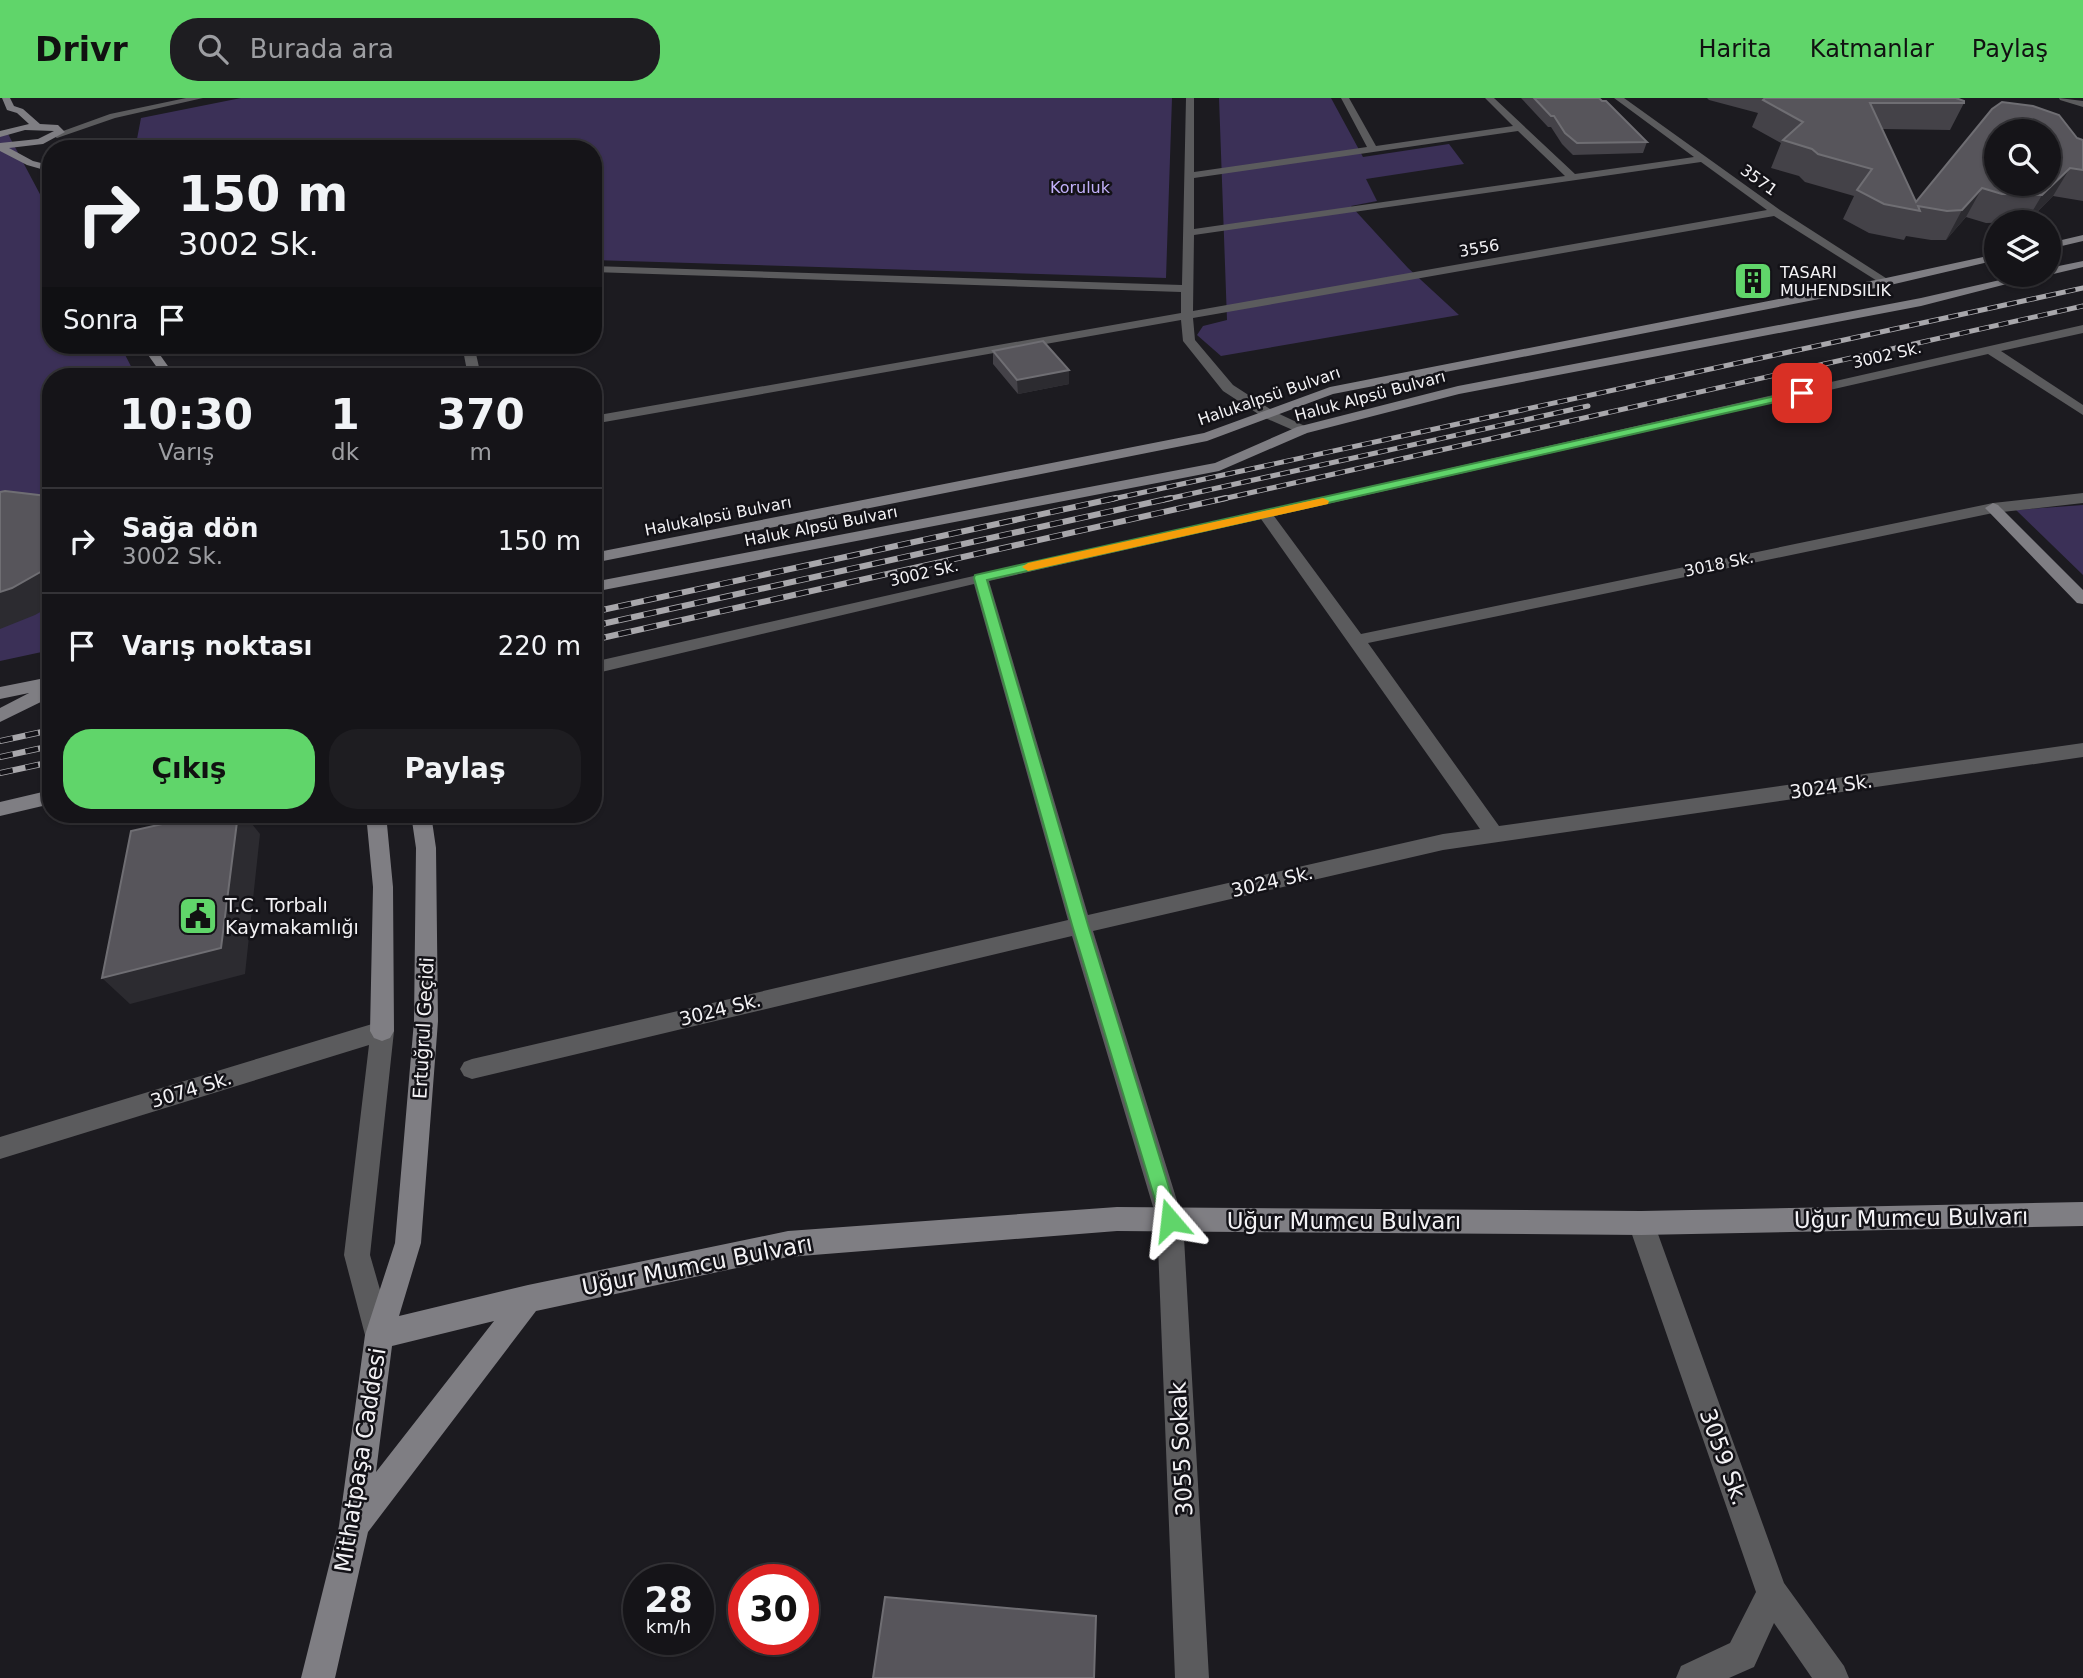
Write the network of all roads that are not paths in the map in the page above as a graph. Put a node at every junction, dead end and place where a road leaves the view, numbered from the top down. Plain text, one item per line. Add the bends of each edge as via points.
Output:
1 (144, 98) edge
2 (199, 98) edge
3 (1190, 98) edge
4 (1345, 98) edge
5 (1489, 98) edge
6 (1618, 98) edge
7 (2063, 98) edge
8 (8, 103) edge
9 (2083, 104) edge
10 (136, 111) junction
11 (2, 114) edge
12 (113, 116) junction
13 (42, 126) junction
14 (1520, 128) junction
15 (0, 134) edge
16 (54, 140) edge
17 (55, 140) edge
18 (42, 143) edge
19 (0, 146) edge
20 (1373, 149) junction
21 (1703, 159) junction
22 (42, 166) edge
23 (1189, 176) junction
24 (1573, 178) junction
25 (1776, 212) junction
26 (1188, 233) junction
27 (2083, 238) edge
28 (2061, 243) edge
29 (1984, 260) edge
30 (2083, 264) edge
31 (602, 269) edge
32 (2061, 269) edge
33 (1886, 282) junction
34 (1985, 287) edge
35 (1187, 289) junction
36 (1186, 315) junction
37 (2083, 329) edge
38 (1990, 350) junction
39 (146, 354) edge
40 (147, 366) dead end
41 (2083, 411) edge
42 (1268, 414) junction
43 (602, 418) edge
44 (1302, 430) junction
45 (2083, 499) edge
46 (1993, 508) junction
47 (1265, 514) junction
48 (602, 556) edge
49 (980, 578) junction
50 (602, 585) edge
51 (2083, 599) edge
52 (1357, 640) junction
53 (602, 666) edge
54 (42, 685) edge
55 (0, 693) edge
56 (42, 694) edge
57 (0, 716) edge
58 (2083, 750) edge
59 (42, 799) edge
60 (0, 809) edge
61 (377, 823) edge
62 (422, 823) edge
63 (1494, 834) junction
64 (1080, 925) junction
65 (382, 1031) junction
66 (472, 1069) dead end
67 (0, 1148) edge
68 (2083, 1214) edge
69 (1170, 1220) junction
70 (1641, 1223) junction
71 (408, 1243) joint
72 (528, 1299) junction
73 (379, 1335) junction
74 (354, 1526) junction
75 (1772, 1593) junction
76 (318, 1678) edge
77 (1192, 1678) edge
78 (1693, 1678) edge
79 (1832, 1678) edge

1 - 10 street
2 - 10 street
3 - 23 street
4 - 20 street
5 - 14 street
6 - 21 street, 3571
7 - 9 street
8 - 11 main road
8 - 13 main road
10 - 12 street
12 - 13 street
12 - 17 street
13 - 15 main road
13 - 16 main road via 60,129
14 - 20 street
14 - 24 street
18 - 19 main road
19 - 22 main road
20 - 23 street
21 - 24 street
21 - 25 street, 3571
23 - 26 street
24 - 26 street
25 - 33 street, 3571
25 - 36 street, 3556
26 - 35 street
27 - 28 main road
29 - 33 main road, Halukalpsü Bulvarı
30 - 32 main road
31 - 35 street
33 - 42 main road, Halukalpsü Bulvarı via 1330,391
34 - 44 main road, Haluk Alpsü Bulvarı via 1458,390
35 - 36 street
36 - 42 street via 1189,341 1228,388
36 - 43 street, 3556
37 - 38 street, 3002 Sk.
38 - 41 street
38 - 47 street, 3002 Sk.
39 - 40 main road
42 - 44 street
42 - 48 main road, Halukalpsü Bulvarı via 1207,437
44 - 50 main road, Haluk Alpsü Bulvarı via 1219,467
45 - 46 street, 3018 Sk.
46 - 51 main road
46 - 52 street, 3018 Sk.
47 - 49 street, 3002 Sk.
47 - 52 street
49 - 53 street, 3002 Sk.
49 - 64 street, 3055 Sokak
52 - 63 street
54 - 55 main road
56 - 57 main road
58 - 63 street, 3024 Sk.
59 - 60 main road
61 - 65 main road via 383,887
62 - 71 main road, Ertuğrul Geçidi via 426,1021
63 - 64 street, 3024 Sk.
64 - 66 street, 3024 Sk.
64 - 69 street, 3055 Sokak
65 - 67 street, 3074 Sk.
65 - 73 street via 358,1255
68 - 70 main road, Uğur Mumcu Bulvarı
69 - 70 main road, Uğur Mumcu Bulvarı
69 - 72 main road, Uğur Mumcu Bulvarı via 1117,1219 788,1244
69 - 77 street, 3055 Sokak
70 - 75 street, 3059 Sk.
71 - 73 main road, Mithatpaşa Caddesi
72 - 73 main road, Uğur Mumcu Bulvarı
72 - 74 main road
73 - 74 main road, Mithatpaşa Caddesi
74 - 76 main road, Mithatpaşa Caddesi
75 - 78 street via 1742,1656
75 - 79 street, 3059 Sk.

